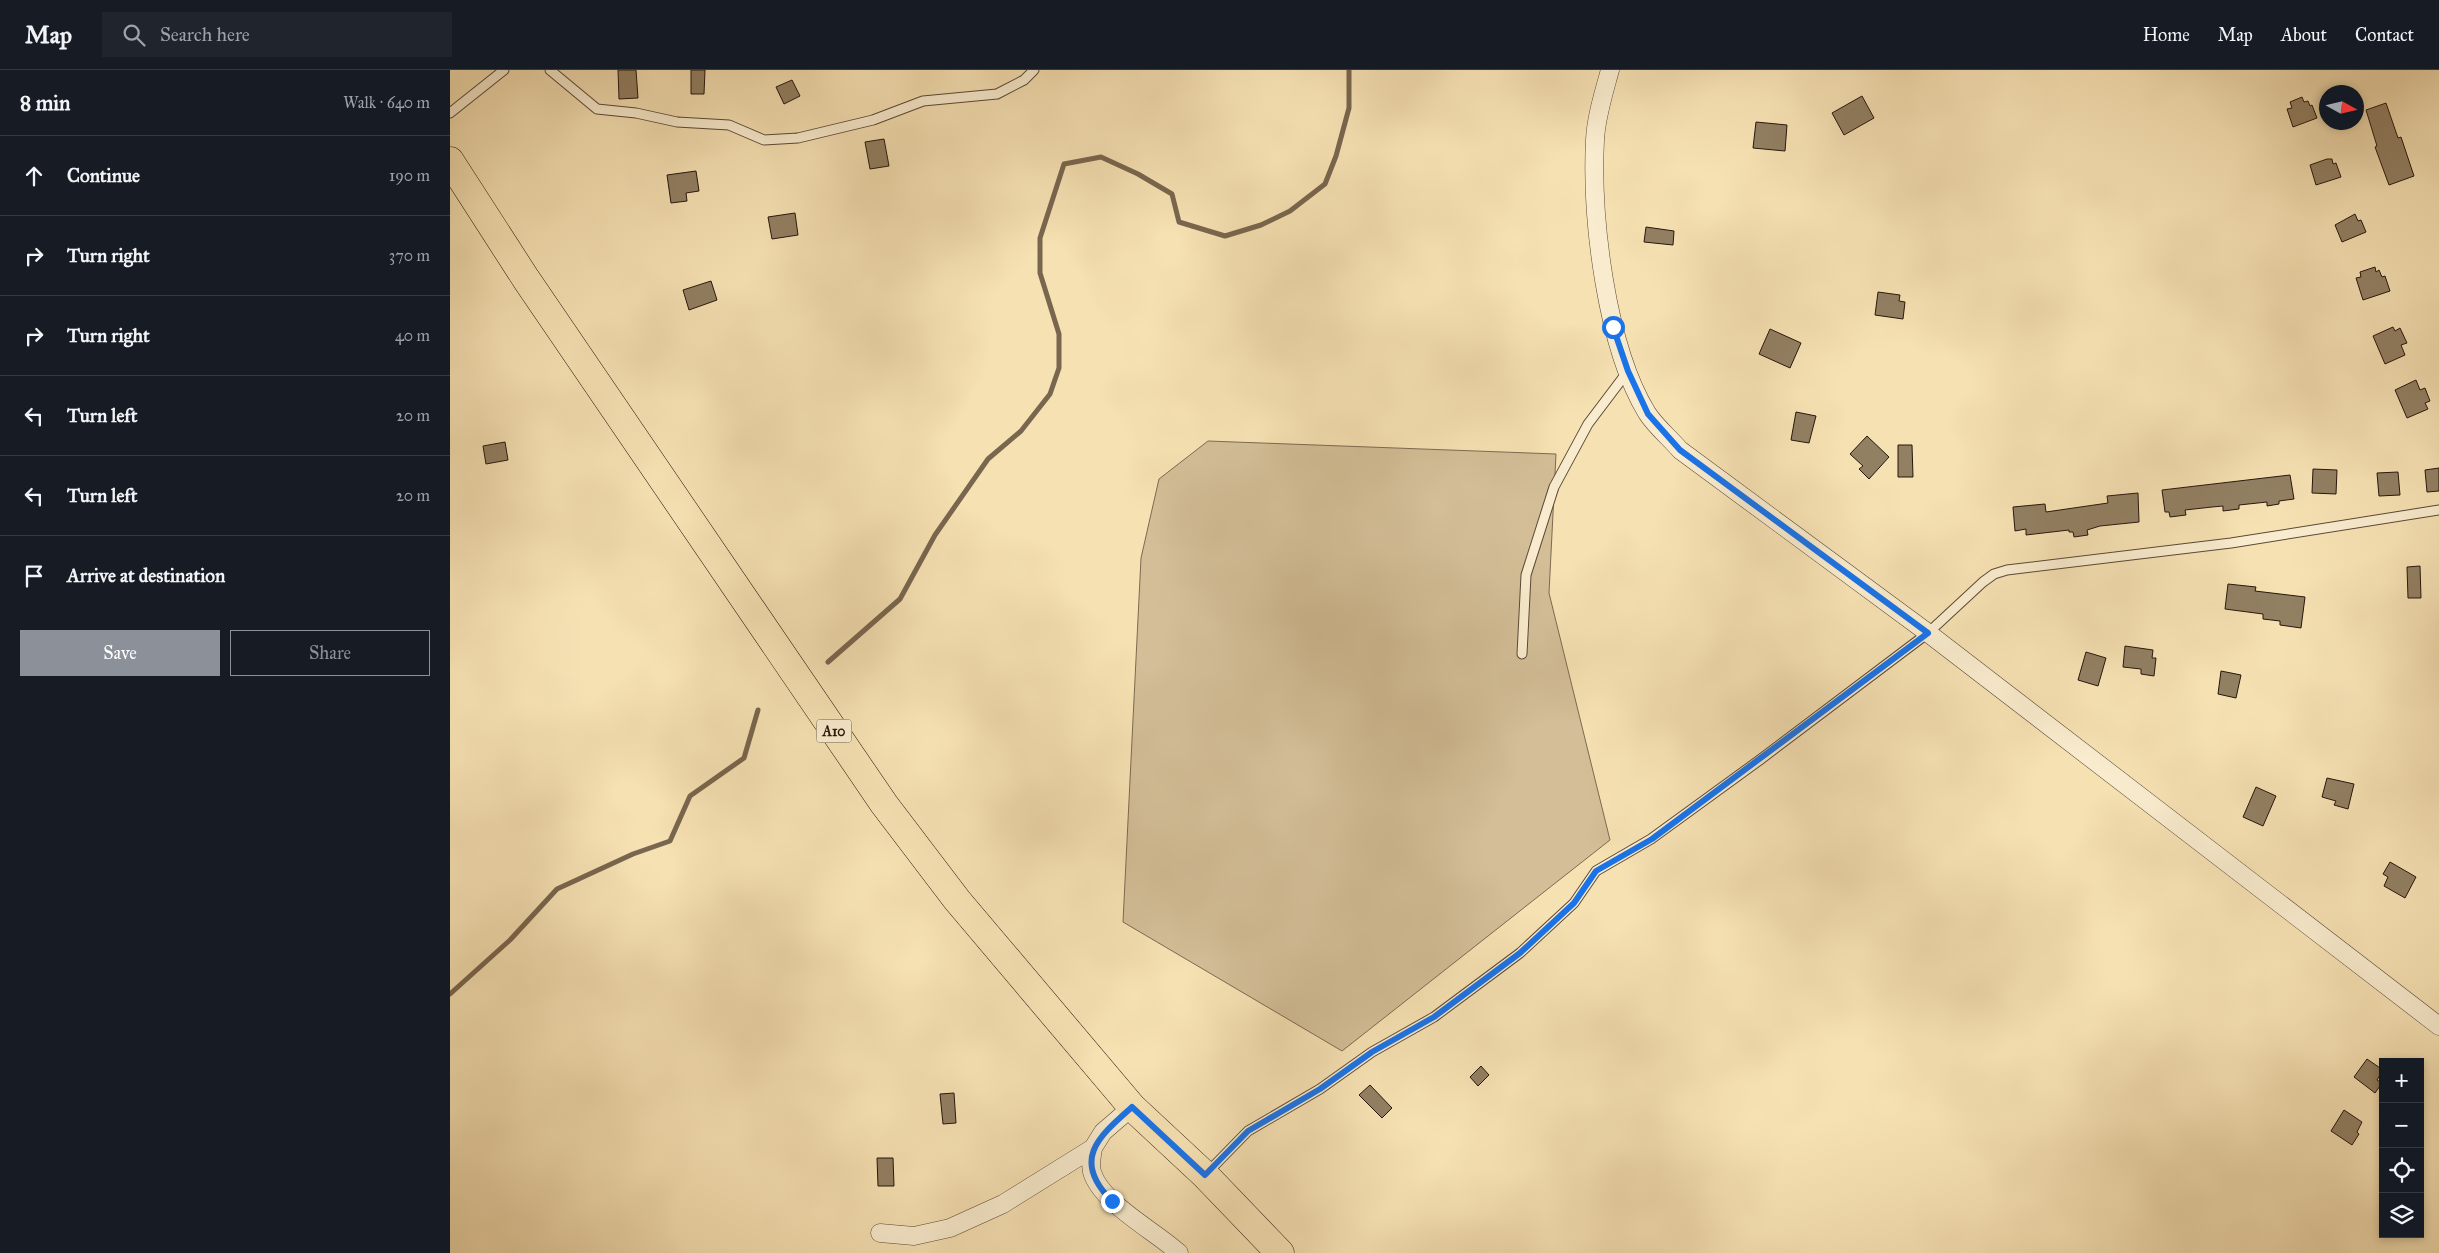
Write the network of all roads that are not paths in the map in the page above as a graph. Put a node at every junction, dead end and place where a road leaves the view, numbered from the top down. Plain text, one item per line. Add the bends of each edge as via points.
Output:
1 (504, 70) edge
2 (550, 70) edge
3 (1034, 70) edge
4 (1610, 70) edge
5 (450, 113) edge
6 (450, 161) edge
7 (1628, 371) junction
8 (2439, 510) edge
9 (1928, 633) junction
10 (1522, 654) dead end
11 (2439, 1026) edge
12 (1132, 1107) junction
13 (1092, 1148) junction
14 (1205, 1175) junction
15 (880, 1232) dead end
16 (1179, 1253) edge
17 (1280, 1253) edge

1 - 5 lane
2 - 3 lane via 597,109 677,122 730,125 764,140 798,138 873,120 923,101 997,94 1024,80
4 - 7 street via 1595,139 1596,208 1613,327
6 - 12 main road, A10 via 884,804 957,900
7 - 9 street via 1648,414 1680,450
7 - 10 lane via 1588,424 1554,487 1526,575
8 - 9 lane via 2231,543 2007,570 1983,582
9 - 11 street
9 - 14 lane via 1652,839 1596,871 1574,903 1512,959 1434,1017 1372,1052 1320,1089 1248,1131
12 - 13 street via 1103,1132
12 - 14 main road, A10
13 - 15 street via 1003,1204 950,1228 914,1236
13 - 16 street via 1092,1170 1100,1190
14 - 17 main road, A10

